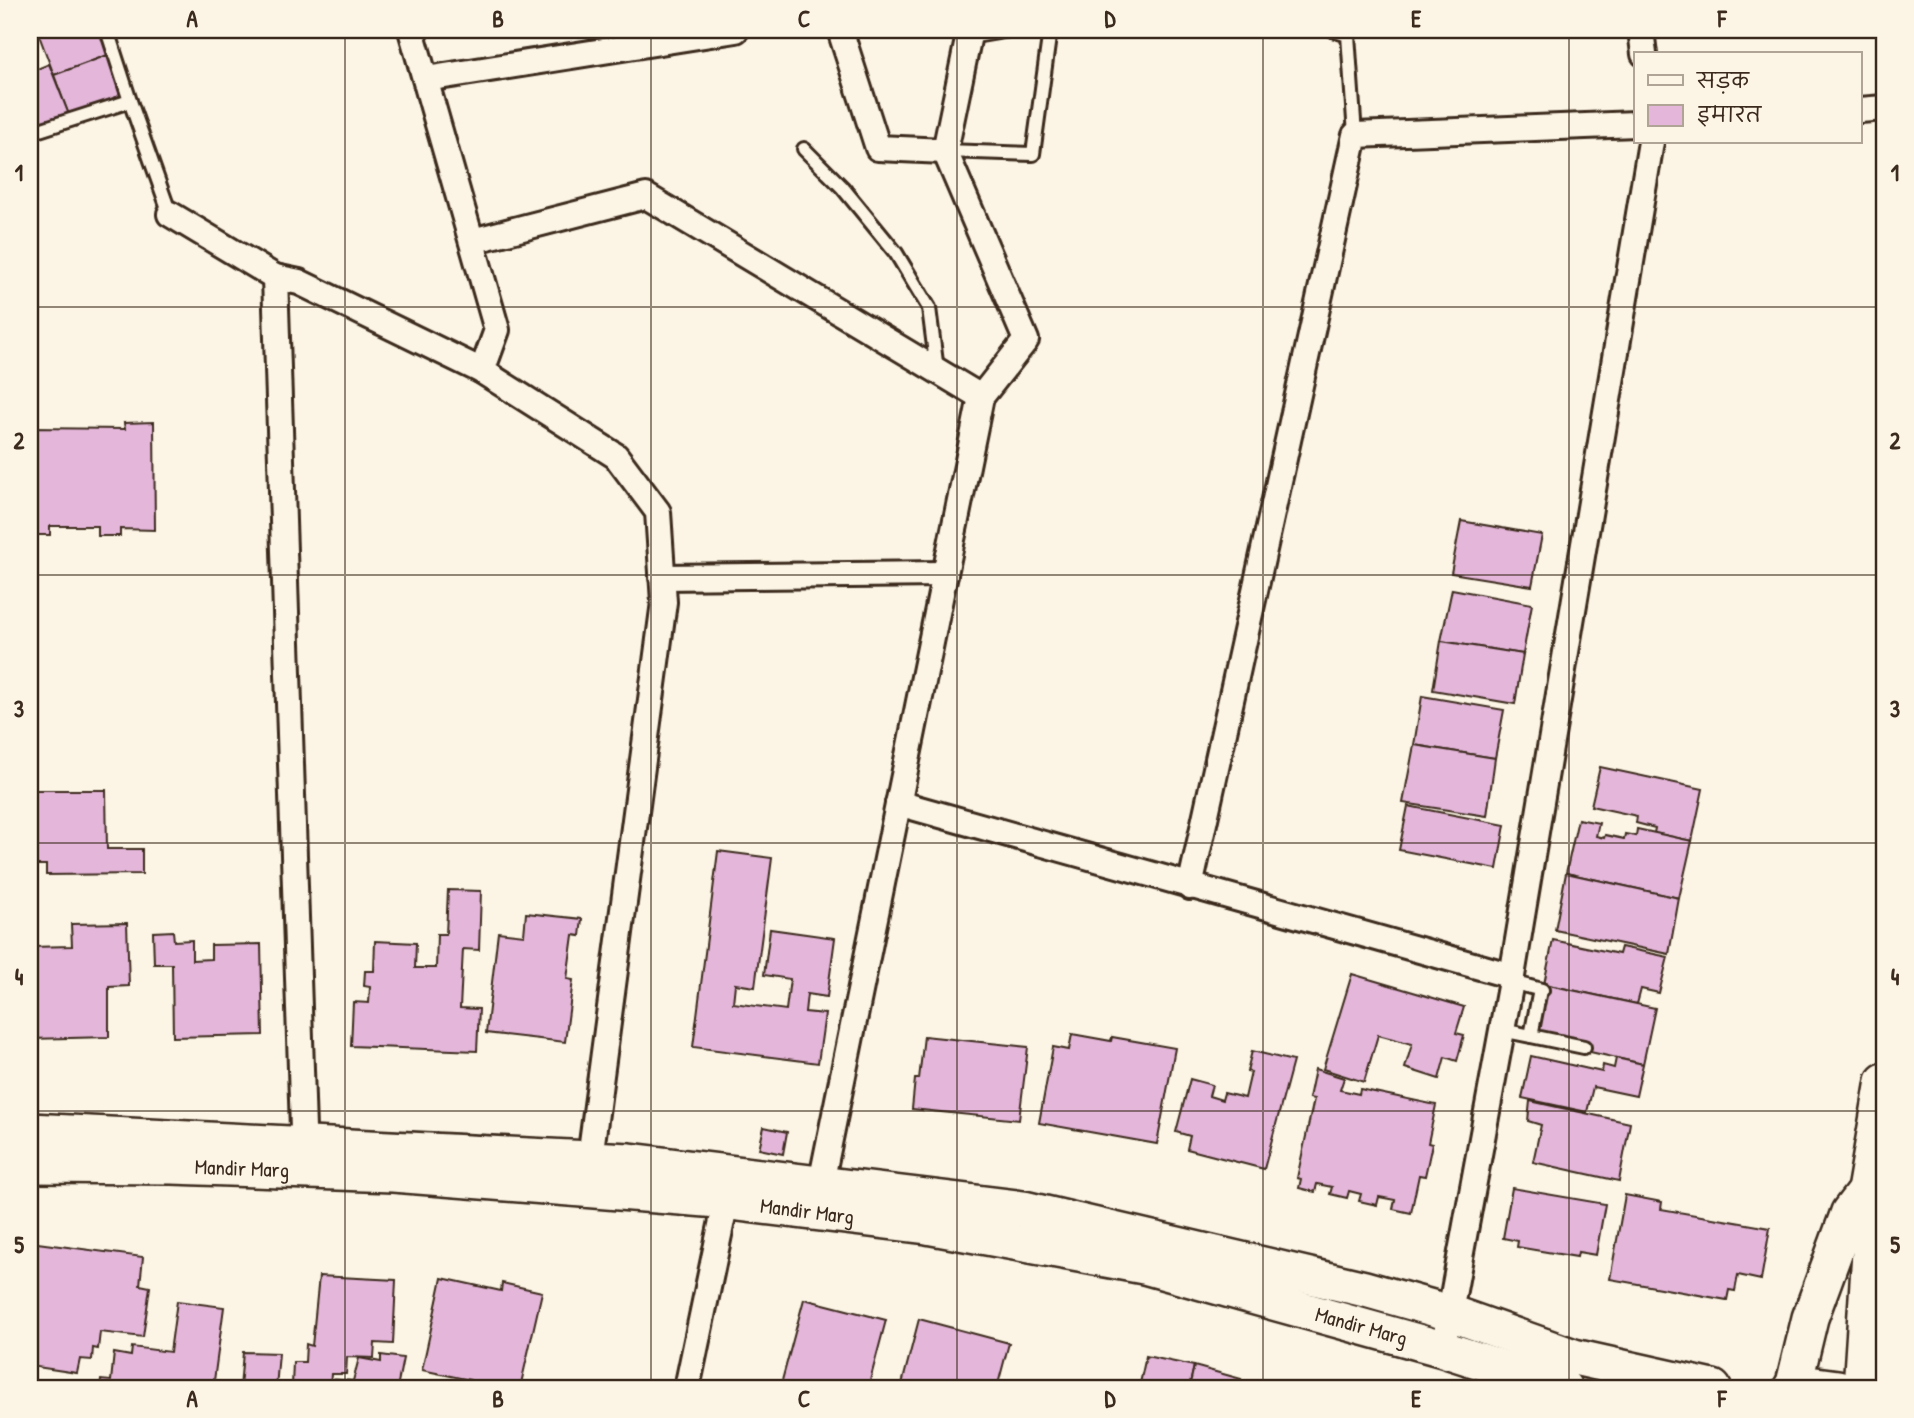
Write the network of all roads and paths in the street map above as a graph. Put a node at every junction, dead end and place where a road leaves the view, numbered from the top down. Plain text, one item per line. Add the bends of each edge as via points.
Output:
1 (107, 30) edge
2 (411, 30) edge
3 (736, 30) edge
4 (840, 30) edge
5 (1010, 30) edge
6 (1050, 30) edge
7 (1332, 30) edge
8 (1641, 30) edge
9 (969, 33) edge
10 (1644, 52) edge
11 (426, 79) junction
12 (130, 101) junction
13 (1884, 108) edge
14 (1862, 110) edge
15 (1634, 124) edge
16 (30, 133) edge
17 (1354, 135) junction
18 (1651, 144) edge
19 (804, 149) dead end
20 (946, 151) junction
21 (170, 214) joint
22 (472, 241) junction
23 (275, 277) junction
24 (937, 371) junction
25 (482, 372) junction
26 (981, 397) junction
27 (945, 574) junction
28 (662, 577) junction
29 (898, 803) junction
30 (1190, 887) junction
31 (1511, 979) junction
32 (1502, 1030) junction
33 (1531, 1036) junction
34 (1584, 1047) dead end
35 (1884, 1081) edge
36 (30, 1131) edge
37 (304, 1158) junction
38 (30, 1165) edge
39 (588, 1174) junction
40 (729, 1187) junction
41 (1865, 1191) junction
42 (818, 1198) junction
43 (1450, 1313) junction
44 (1443, 1349) junction
45 (687, 1388) edge
46 (1564, 1388) edge
47 (1713, 1388) edge
48 (1792, 1388) edge
49 (1838, 1388) edge
50 (1861, 1388) edge

1 - 12 lane
2 - 11 street
3 - 11 street
4 - 20 street via 878,148
5 - 9 lane
6 - 20 lane via 1033,154
7 - 17 lane via 1348,35
8 - 10 street
9 - 20 street
11 - 22 street
12 - 16 lane
12 - 21 lane
13 - 14 street
15 - 17 street
17 - 30 street
18 - 31 street
19 - 24 lane via 896,253 929,308
20 - 26 street via 1026,340
21 - 23 street
22 - 24 street via 646,196
22 - 25 street via 497,330
23 - 25 street via 299,282
23 - 37 street
24 - 26 street
25 - 28 street via 616,456 658,512
26 - 27 street
27 - 28 street
27 - 29 street
28 - 39 street via 664,602
29 - 30 street
29 - 42 street
30 - 31 street
31 - 32 street
31 - 33 lane via 1541,993
32 - 33 lane
32 - 43 street
33 - 34 lane
35 - 41 main road
36 - 37 main road
37 - 38 main road, Mandir Marg
37 - 39 main road
39 - 40 main road via 630,1161
40 - 42 main road
40 - 45 street
41 - 48 main road via 1849,1212 1840,1236
41 - 50 main road via 1872,1222
42 - 43 main road via 1024,1209
42 - 44 main road, Mandir Marg via 927,1226 1144,1266
43 - 44 street
43 - 47 main road via 1574,1357
44 - 46 main road, Mandir Marg
48 - 49 main road

